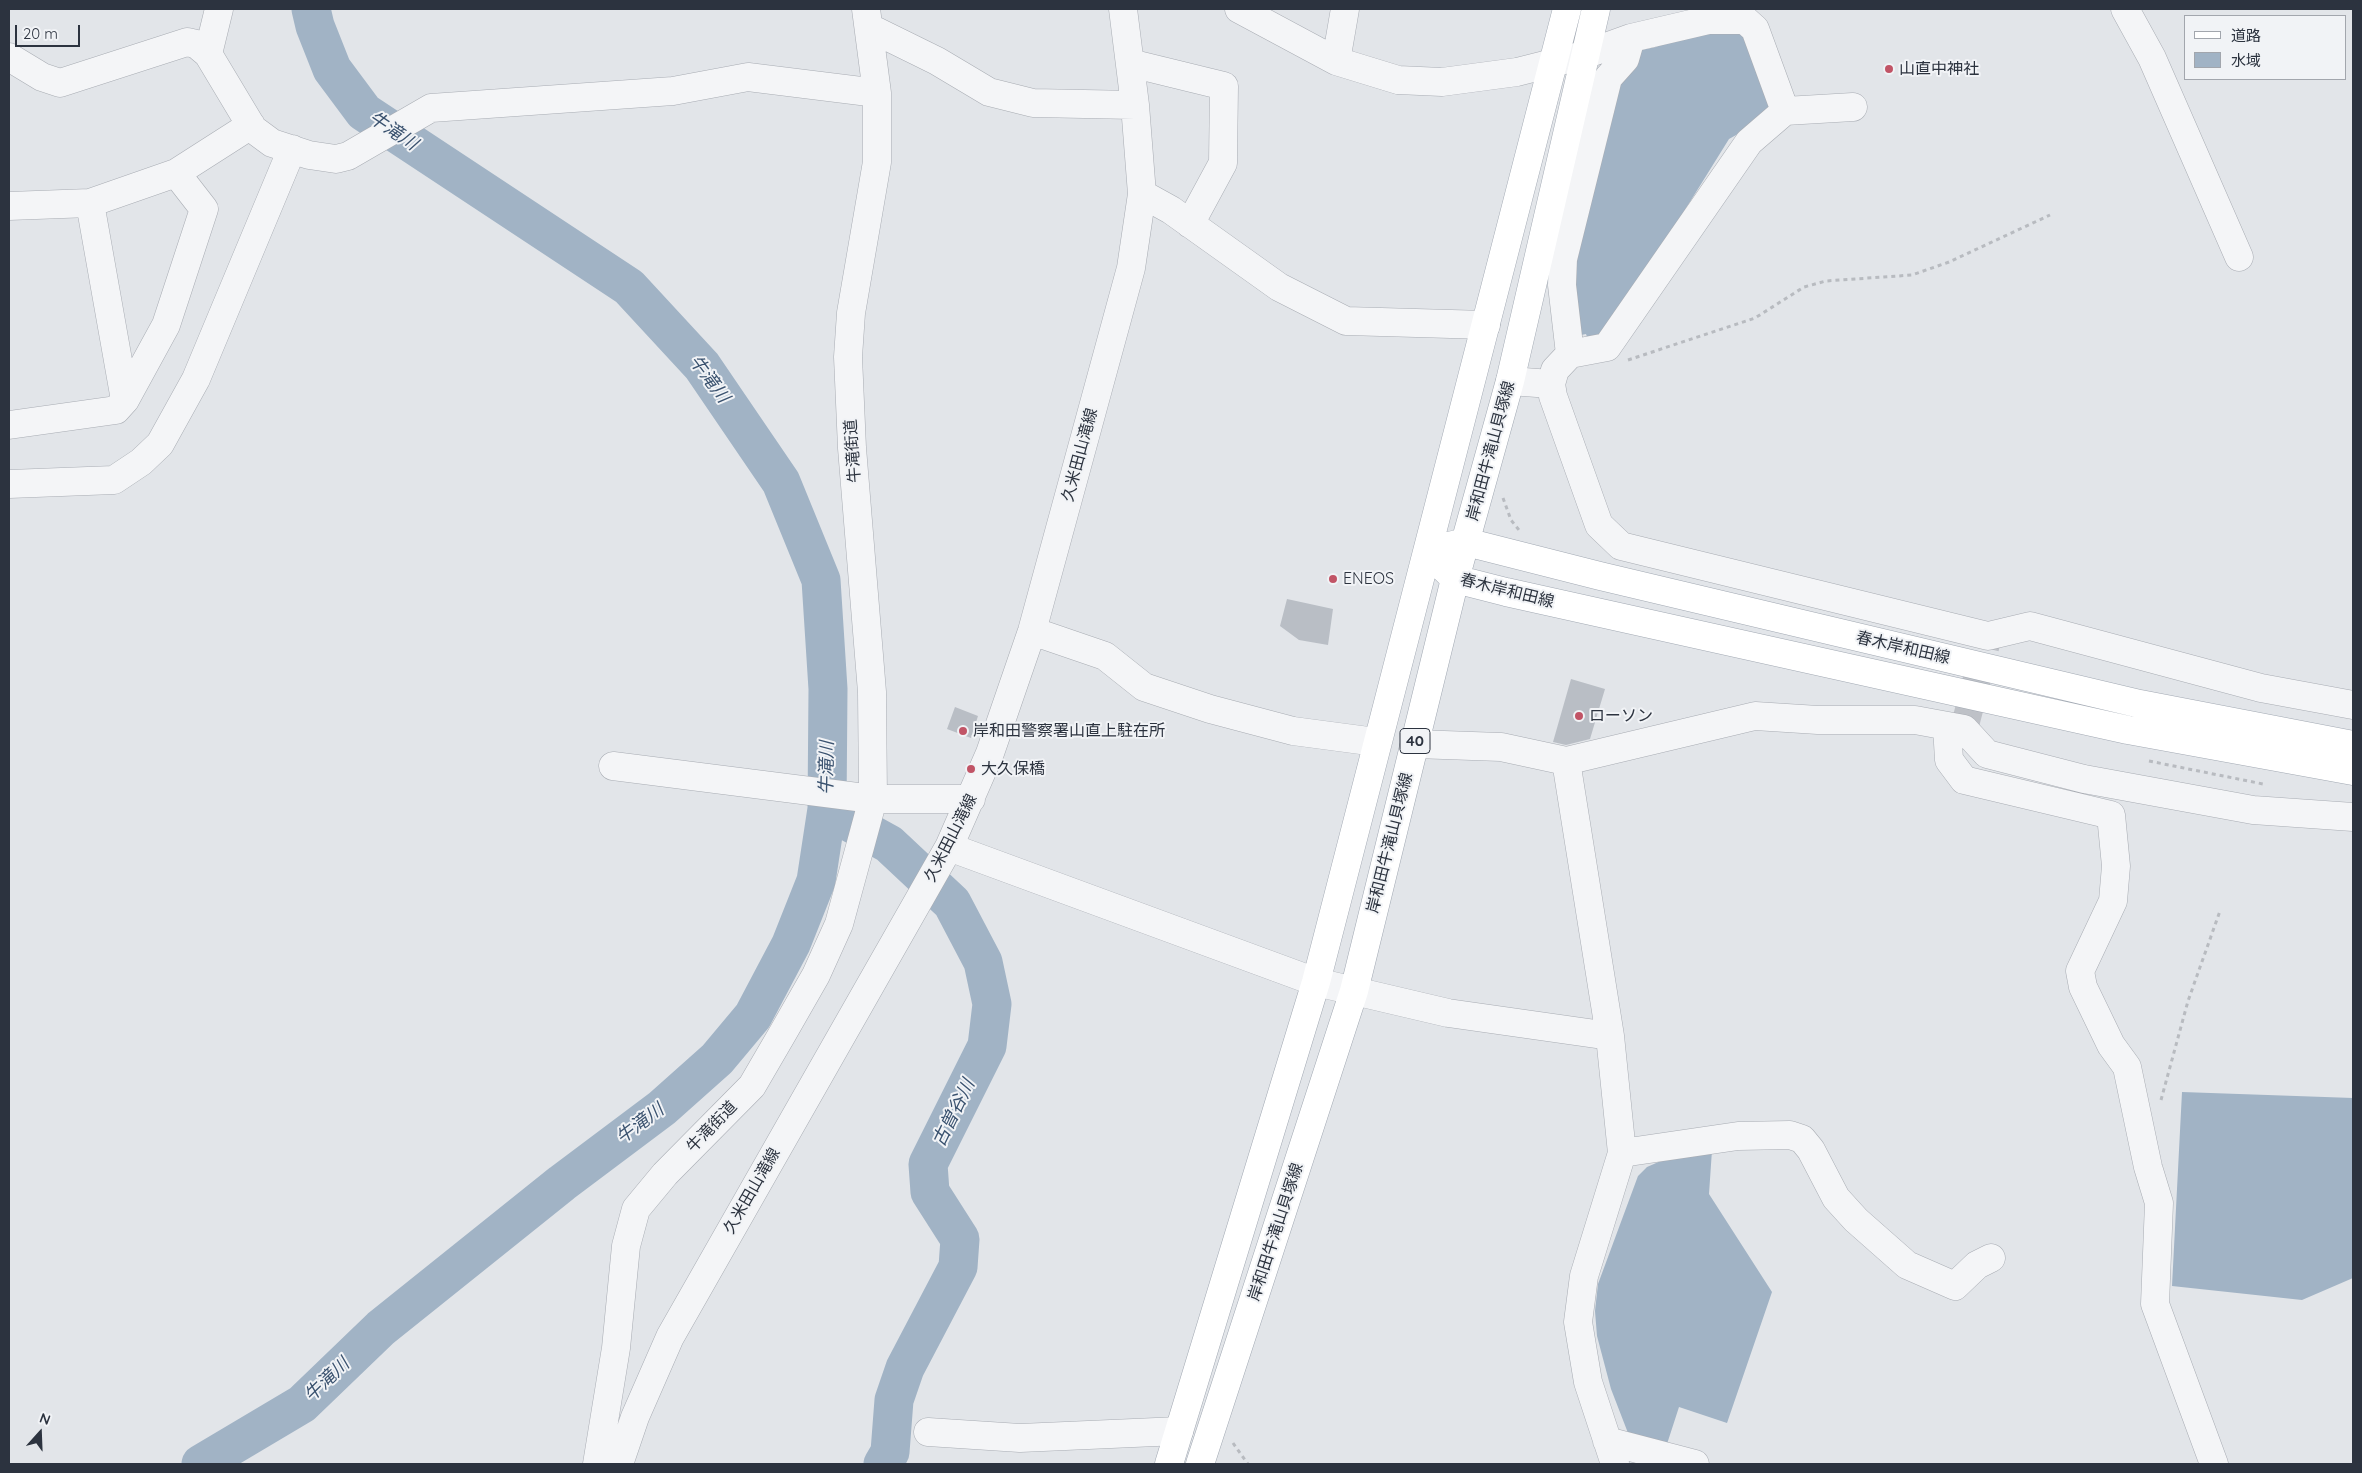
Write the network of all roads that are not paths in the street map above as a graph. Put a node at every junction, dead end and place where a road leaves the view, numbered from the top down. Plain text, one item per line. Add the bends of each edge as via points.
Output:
1 (219, 9) edge
2 (1123, 9) edge
3 (1239, 9) edge
4 (1345, 9) edge
5 (1566, 9) edge
6 (1596, 9) edge
7 (2125, 9) edge
8 (1745, 14) edge
9 (868, 18) edge
10 (1631, 38) junction
11 (208, 54) junction
12 (1584, 55) junction
13 (9, 57) edge
14 (1336, 61) junction
15 (1130, 63) junction
16 (1553, 63) junction
17 (876, 93) junction
18 (1135, 105) junction
19 (1853, 107) dead end
20 (1785, 111) junction
21 (251, 125) junction
22 (292, 149) junction
23 (176, 173) junction
24 (1142, 194) junction
25 (90, 203) junction
26 (9, 206) edge
27 (1190, 224) junction
28 (2239, 257) dead end
29 (1486, 325) junction
30 (1570, 354) junction
31 (1510, 381) junction
32 (1551, 384) junction
33 (125, 400) junction
34 (9, 425) edge
35 (9, 484) edge
36 (1466, 542) junction
37 (1426, 551) junction
38 (1455, 579) junction
39 (1032, 630) junction
40 (2353, 705) edge
41 (1947, 726) junction
42 (1376, 742) junction
43 (1415, 744) junction
44 (2353, 745) edge
45 (1566, 761) junction
46 (613, 766) dead end
47 (2353, 771) edge
48 (868, 799) junction
49 (971, 800) junction
50 (2353, 817) edge
51 (943, 857) junction
52 (1316, 982) junction
53 (1354, 991) junction
54 (1610, 1036) junction
55 (1622, 1153) junction
56 (1991, 1258) dead end
57 (607, 1404) junction
58 (635, 1417) junction
59 (1179, 1431) junction
60 (928, 1432) dead end
61 (1611, 1452) edge
62 (596, 1464) edge
63 (619, 1464) edge
64 (1169, 1464) edge
65 (1200, 1464) edge
66 (1695, 1464) edge
67 (2214, 1464) edge

1 - 11 street
2 - 15 street, 久米田山滝線
3 - 14 street
4 - 14 street
5 - 16 main road, 岸和田牛滝山貝塚線 / 40
6 - 12 main road, 岸和田牛滝山貝塚線 / 40
7 - 28 street via 2152,58
8 - 10 street
8 - 20 street via 1756,29
9 - 17 street, 牛滝街道
9 - 18 street via 989,92 1033,103
10 - 12 street
10 - 30 street via 1625,58 1608,78 1563,259 1562,285
11 - 13 street via 196,44 187,42 60,83 42,77
11 - 21 street
12 - 16 street
12 - 31 main road, 岸和田牛滝山貝塚線 / 40
14 - 16 street via 1398,80 1442,82 1517,72
15 - 18 street, 久米田山滝線
15 - 27 street via 1224,86 1223,163
16 - 29 main road, 岸和田牛滝山貝塚線 / 40
17 - 22 street via 748,77 673,92 431,108 348,156 309,155
17 - 48 street, 牛滝街道 via 877,162 851,313 848,356 852,448 872,692
18 - 24 street, 久米田山滝線
19 - 20 street
20 - 30 street via 1749,142 1607,347
21 - 22 street via 272,142
21 - 23 street
22 - 35 street via 196,379 160,444 114,480
23 - 25 street
23 - 33 street via 204,209 166,325
24 - 27 street
24 - 39 street, 久米田山滝線 via 1131,268
25 - 26 street
25 - 33 street
27 - 29 street via 1278,288 1346,320
29 - 37 main road, 岸和田牛滝山貝塚線 / 40
30 - 32 street via 1555,370
31 - 32 street
31 - 36 main road, 岸和田牛滝山貝塚線 / 40
32 - 40 street via 1599,525 1621,546 1988,636 2030,626 2261,688
33 - 34 street via 116,410
36 - 37 main road, 春木岸和田線
36 - 38 main road, 岸和田牛滝山貝塚線 / 40
36 - 44 main road, 春木岸和田線 via 2140,704
37 - 38 main road, 春木岸和田線
37 - 42 main road, 岸和田牛滝山貝塚線 / 40
38 - 43 main road, 岸和田牛滝山貝塚線 / 40
38 - 47 main road, 春木岸和田線 via 2128,730
39 - 42 street via 1105,656 1144,687 1210,709 1293,732
39 - 49 street, 久米田山滝線
41 - 45 street via 1915,720 1755,716
41 - 50 street via 1964,729 1987,754 2084,779 2253,810
41 - 67 street via 1949,760 1964,780 2111,815 2116,866 2113,902 2080,971 2083,987 2111,1045 2127,1067 2159,1204 2155,1304
42 - 52 main road, 岸和田牛滝山貝塚線 / 40
43 - 45 street via 1501,747
43 - 53 main road, 岸和田牛滝山貝塚線 / 40
45 - 54 street
46 - 48 street
48 - 49 street
48 - 57 street, 牛滝街道 via 863,833 839,924 816,975 752,1086 665,1174 636,1209 626,1246
49 - 51 street, 久米田山滝線
51 - 52 street
51 - 58 street, 久米田山滝線 via 670,1337
52 - 53 street
52 - 59 main road, 岸和田牛滝山貝塚線 / 40
53 - 54 street via 1448,1014
53 - 65 main road, 岸和田牛滝山貝塚線 / 40
54 - 55 street
55 - 56 street via 1738,1136 1790,1135 1802,1139 1811,1150 1836,1198 1907,1265 1955,1286 1977,1265
55 - 61 street via 1584,1276 1578,1322 1588,1382
57 - 58 street via 620,1414
57 - 62 street, 牛滝街道
58 - 63 street, 久米田山滝線
59 - 60 street via 1020,1438
59 - 64 main road, 岸和田牛滝山貝塚線 / 40
61 - 66 street

